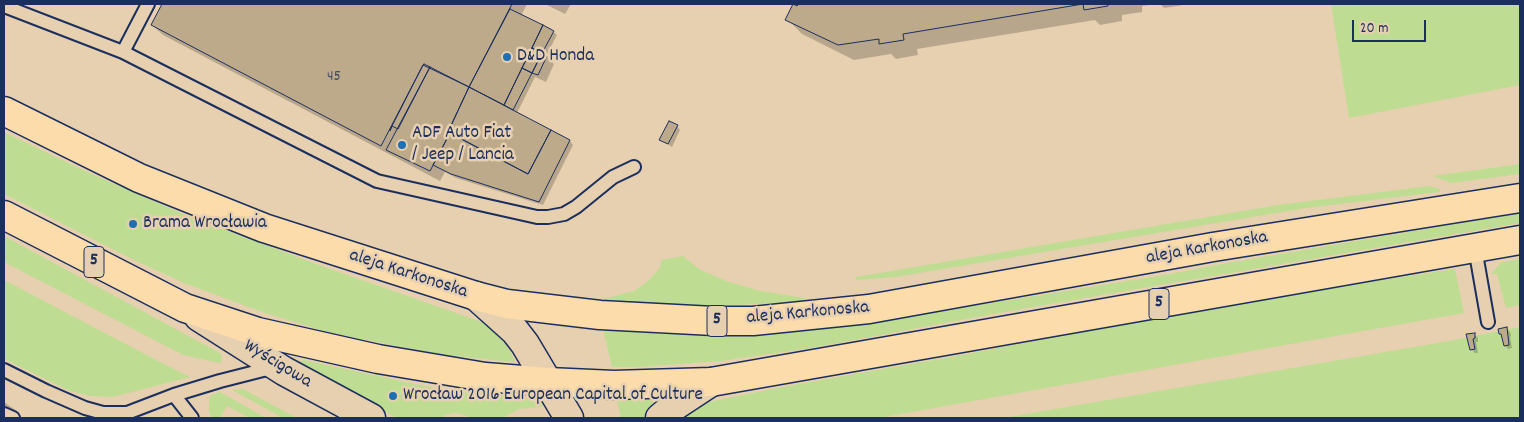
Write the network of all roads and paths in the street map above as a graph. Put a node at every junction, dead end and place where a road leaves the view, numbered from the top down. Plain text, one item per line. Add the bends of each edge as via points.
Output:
1 (148, 4) edge
2 (4, 6) edge
3 (123, 52) junction
4 (4, 111) edge
5 (634, 167) dead end
6 (1520, 198) edge
7 (4, 215) edge
8 (1520, 240) edge
9 (1475, 248) junction
10 (476, 296) junction
11 (186, 308) junction
12 (1488, 322) dead end
13 (276, 366) junction
14 (4, 370) edge
15 (548, 382) junction
16 (711, 382) junction
17 (174, 395) junction
18 (85, 408) junction
19 (4, 414) edge
20 (13, 418) edge
21 (77, 418) edge
22 (192, 418) edge
23 (371, 418) edge
24 (569, 418) edge
25 (660, 418) edge

1 - 3 lane
2 - 3 lane
3 - 5 lane via 377,181 486,206 537,217 556,216 576,207 613,177
4 - 10 main road, aleja Karkonoska / 5 via 139,178 264,228
6 - 10 main road, aleja Karkonoska / 5 via 1213,247 869,309 769,320 714,321 600,315 507,304
7 - 11 main road, 5
8 - 9 main road, 5
9 - 12 lane
9 - 16 main road, 5
10 - 15 main road via 515,331
11 - 13 main road, Wyścigowa
11 - 15 main road, 5 via 258,332 378,359 485,377
13 - 17 lane
13 - 23 main road, Wyścigowa
14 - 18 lane
15 - 16 main road, 5
15 - 24 main road
16 - 25 main road
17 - 18 lane via 127,413 103,413
17 - 22 lane
18 - 21 lane
19 - 20 lane

